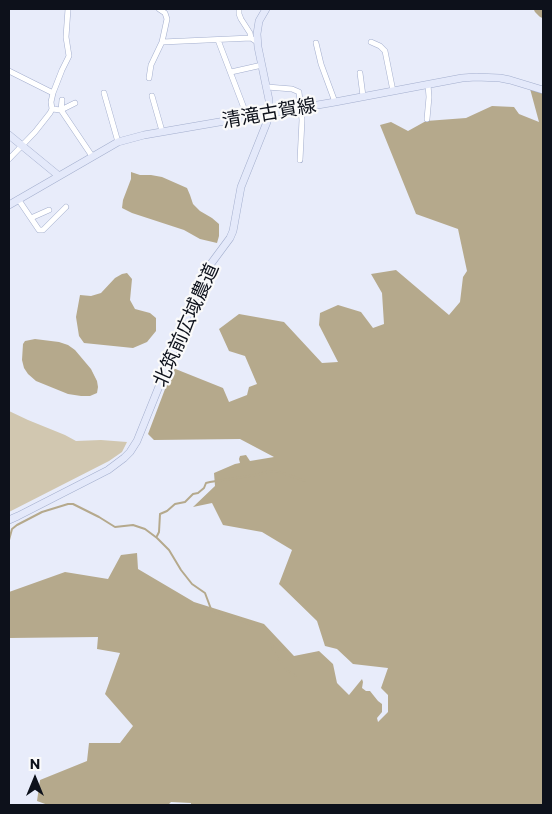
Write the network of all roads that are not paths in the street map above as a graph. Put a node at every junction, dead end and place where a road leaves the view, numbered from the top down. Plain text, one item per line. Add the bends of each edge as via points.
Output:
1 (68, 9) edge
2 (159, 9) edge
3 (239, 9) edge
4 (266, 9) edge
5 (218, 40) junction
6 (254, 40) junction
7 (162, 42) junction
8 (371, 42) dead end
9 (316, 43) dead end
10 (262, 65) junction
11 (9, 71) edge
12 (231, 72) junction
13 (360, 73) dead end
14 (149, 78) dead end
15 (428, 84) junction
16 (267, 87) junction
17 (543, 90) edge
18 (394, 91) junction
19 (53, 93) junction
20 (104, 93) dead end
21 (152, 96) dead end
22 (363, 96) junction
23 (62, 100) dead end
24 (335, 102) junction
25 (75, 103) dead end
26 (302, 107) junction
27 (52, 109) junction
28 (61, 110) junction
29 (270, 112) junction
30 (247, 116) junction
31 (427, 119) dead end
32 (162, 131) junction
33 (9, 135) edge
34 (118, 142) junction
35 (22, 146) junction
36 (92, 156) junction
37 (9, 159) edge
38 (300, 160) dead end
39 (58, 176) junction
40 (18, 199) junction
41 (9, 205) edge
42 (66, 207) dead end
43 (49, 210) dead end
44 (31, 218) junction
45 (9, 520) edge

1 - 19 street via 66,37 69,56
2 - 7 street via 167,19
3 - 6 street via 241,19
4 - 6 main road, 北筑前広域農道
5 - 6 street
5 - 7 street
5 - 12 street
6 - 10 main road, 北筑前広域農道
7 - 14 street
8 - 18 street via 385,51
9 - 24 street
10 - 12 street
10 - 16 main road, 北筑前広域農道
11 - 19 street
12 - 30 street
13 - 22 street
15 - 17 main road, 清滝古賀線 via 492,77
15 - 18 main road, 清滝古賀線
15 - 31 street
16 - 26 street via 300,92
16 - 29 main road, 北筑前広域農道
18 - 22 main road, 清滝古賀線
19 - 27 street
20 - 34 street
21 - 32 street
22 - 24 main road, 清滝古賀線
23 - 28 street
24 - 26 main road, 清滝古賀線
25 - 28 street
26 - 29 main road, 清滝古賀線
26 - 38 street
27 - 28 street
27 - 35 street
28 - 36 street
29 - 30 main road, 清滝古賀線
29 - 45 main road, 北筑前広域農道 via 241,187 233,231 204,275 134,447 108,470
30 - 32 main road, 清滝古賀線
32 - 34 main road, 清滝古賀線
33 - 35 main road
34 - 36 main road, 清滝古賀線
35 - 37 street
35 - 39 main road
36 - 39 main road, 清滝古賀線
39 - 40 main road, 清滝古賀線
40 - 41 main road, 清滝古賀線
40 - 44 street
42 - 44 street via 43,230 39,230
43 - 44 street

